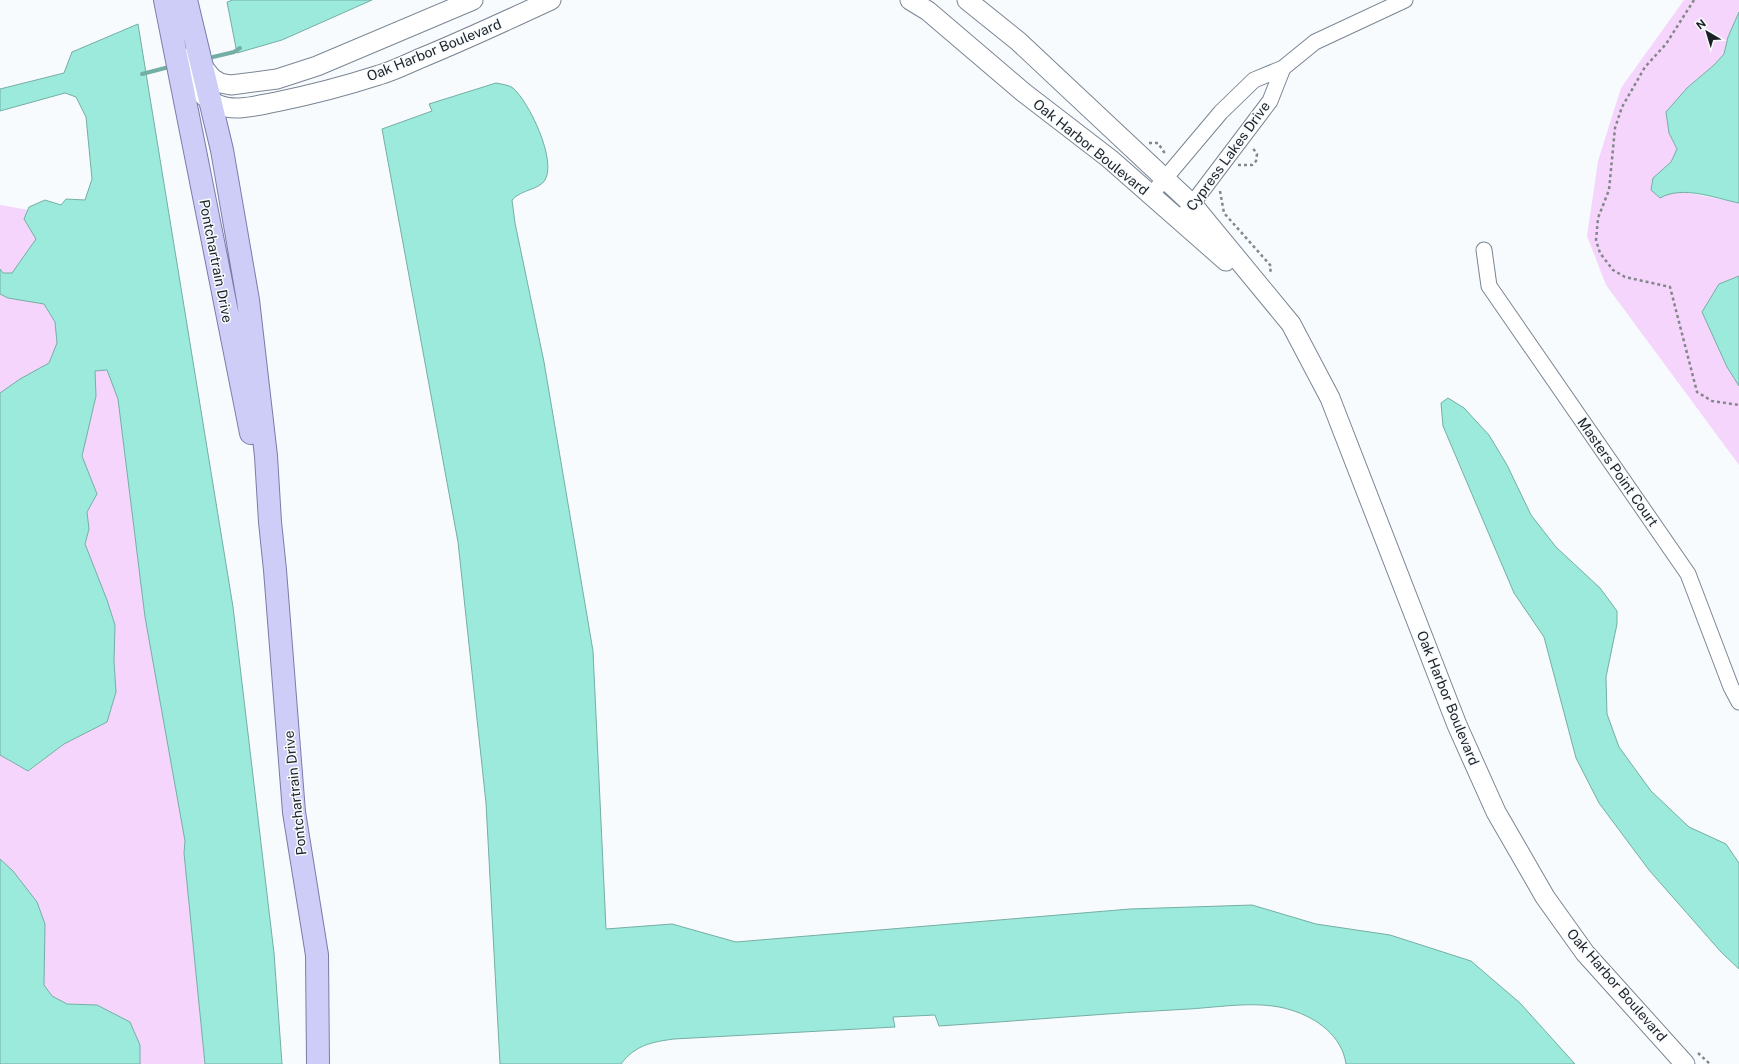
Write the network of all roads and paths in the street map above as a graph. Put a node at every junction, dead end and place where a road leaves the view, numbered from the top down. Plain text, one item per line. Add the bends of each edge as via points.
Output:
1 (165, 0) edge
2 (175, 0) edge
3 (186, 0) edge
4 (473, 0) edge
5 (551, 0) edge
6 (910, 0) edge
7 (967, 0) edge
8 (1405, 0) edge
9 (1694, 0) edge
10 (317, 66) junction
11 (203, 67) junction
12 (1283, 68) junction
13 (324, 90) junction
14 (209, 100) junction
15 (264, 104) junction
16 (1242, 139) junction
17 (222, 150) junction
18 (1236, 166) dead end
19 (1164, 180) junction
20 (1221, 185) dead end
21 (1152, 195) junction
22 (1193, 205) junction
23 (1180, 220) junction
24 (1484, 250) dead end
25 (1269, 298) junction
26 (1739, 405) edge
27 (270, 522) junction
28 (1739, 702) edge
29 (1689, 1056) edge
30 (318, 1064) edge
31 (1710, 1064) edge

1 - 27 main road, Pontchartrain Drive via 220,286
2 - 14 street, Oak Harbor Boulevard via 192,81 199,92
3 - 11 main road, Pontchartrain Drive
4 - 10 street, Oak Harbor Boulevard
5 - 13 street, Oak Harbor Boulevard via 456,44 380,75
6 - 21 street, Oak Harbor Boulevard via 928,11 1023,92
7 - 19 street, Oak Harbor Boulevard via 1018,41
8 - 12 street, Cypress Lakes Drive via 1315,42
9 - 26 path via 1666,44 1645,67 1622,107 1615,128 1609,190 1598,218 1596,240 1600,253 1613,270 1625,277 1670,287 1697,392 1712,401
10 - 11 street, Oak Harbor Boulevard via 277,79 231,85 212,78
10 - 13 street
11 - 14 main road, Pontchartrain Drive
12 - 16 street, Cypress Lakes Drive via 1270,102
12 - 19 street, Cypress Lakes Drive via 1254,80 1221,112
13 - 15 street, Oak Harbor Boulevard
14 - 15 street, Oak Harbor Boulevard via 231,108
14 - 17 main road, Pontchartrain Drive
15 - 17 street via 233,116 226,123
16 - 18 path via 1254,148 1257,154 1256,161 1252,165
16 - 22 street, Cypress Lakes Drive
17 - 27 main road, Pontchartrain Drive via 248,300 266,456
19 - 21 street, Cypress Lakes Drive
19 - 22 street, Oak Harbor Boulevard
20 - 25 path via 1220,201 1224,213 1271,266
21 - 23 street, Oak Harbor Boulevard
22 - 23 street, Cypress Lakes Drive
22 - 25 street, Oak Harbor Boulevard
23 - 25 street, Oak Harbor Boulevard
24 - 28 street, Masters Point Court via 1489,286 1688,574
25 - 29 street, Oak Harbor Boulevard via 1291,324 1330,398 1457,725 1496,812 1545,897 1585,953
27 - 30 main road, Pontchartrain Drive via 294,812 317,955
29 - 31 path

